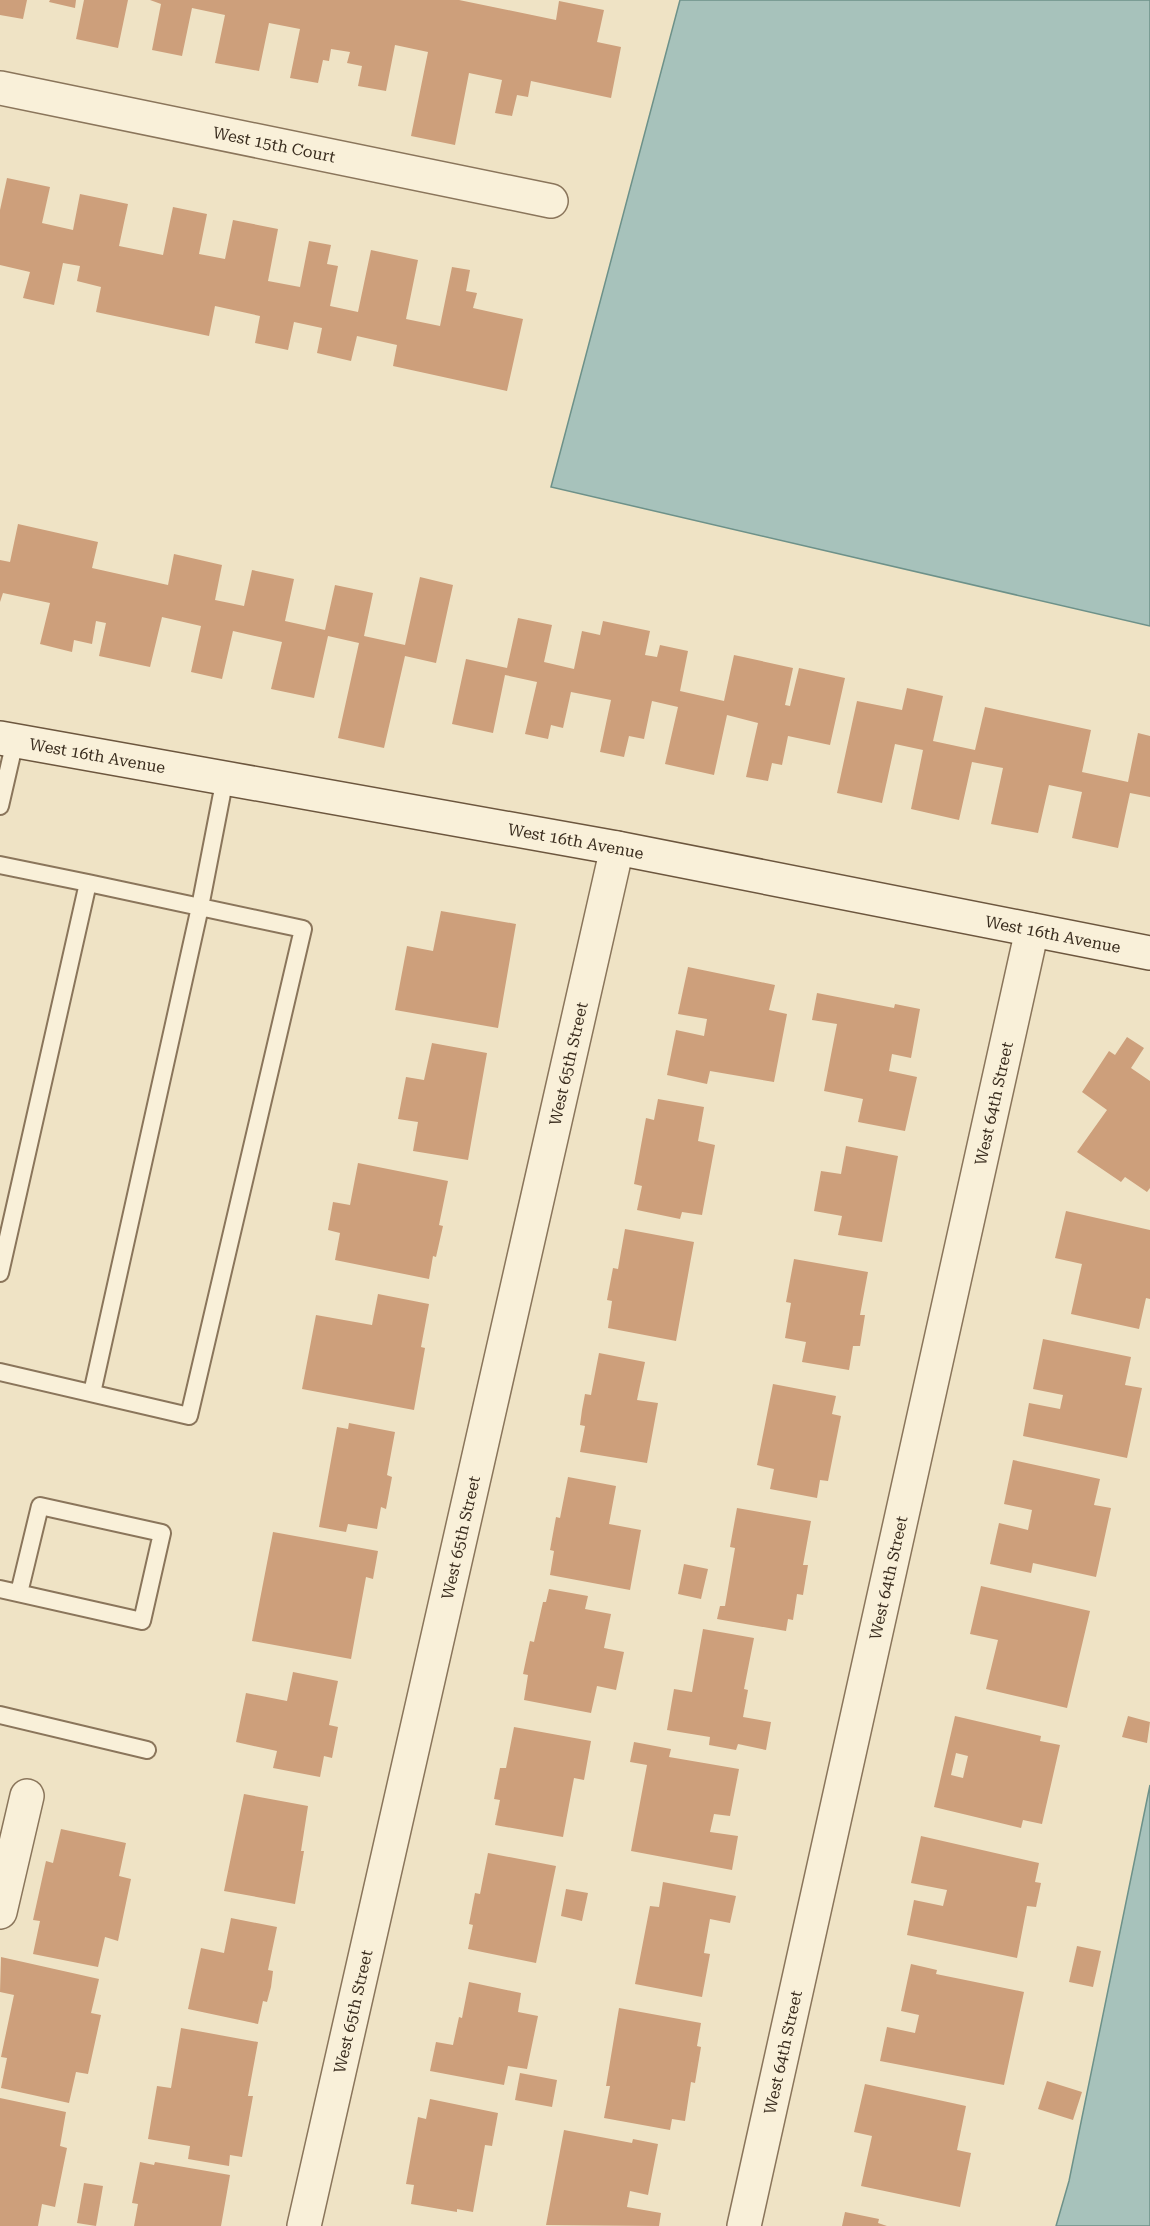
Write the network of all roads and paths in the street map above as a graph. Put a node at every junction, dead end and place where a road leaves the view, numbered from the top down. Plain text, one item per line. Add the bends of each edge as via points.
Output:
1 (0, 88) edge
2 (551, 201) dead end
3 (7, 740) edge
4 (225, 778) junction
5 (0, 806) edge
6 (617, 848) junction
7 (0, 865) edge
8 (88, 882) junction
9 (200, 906) junction
10 (1032, 930) junction
11 (1150, 953) edge
12 (0, 1273) edge
13 (0, 1372) edge
14 (92, 1393) junction
15 (0, 1589) edge
16 (19, 1593) junction
17 (0, 1715) edge
18 (147, 1750) dead end
19 (27, 1796) dead end
20 (0, 1912) edge
21 (304, 2226) edge
22 (744, 2226) edge

1 - 2 street, West 15th Court
3 - 4 street, West 16th Avenue
3 - 5 lane
4 - 6 street, West 16th Avenue
4 - 9 lane
6 - 10 street, West 16th Avenue
6 - 21 street, West 65th Street
7 - 8 lane
8 - 9 lane
8 - 12 lane
9 - 14 lane
9 - 14 lane via 303,928 189,1416
10 - 11 street, West 16th Avenue
10 - 22 street, West 64th Street
13 - 14 lane
15 - 16 lane
16 - 16 lane via 40,1506 162,1533 142,1621
17 - 18 lane
19 - 20 street

